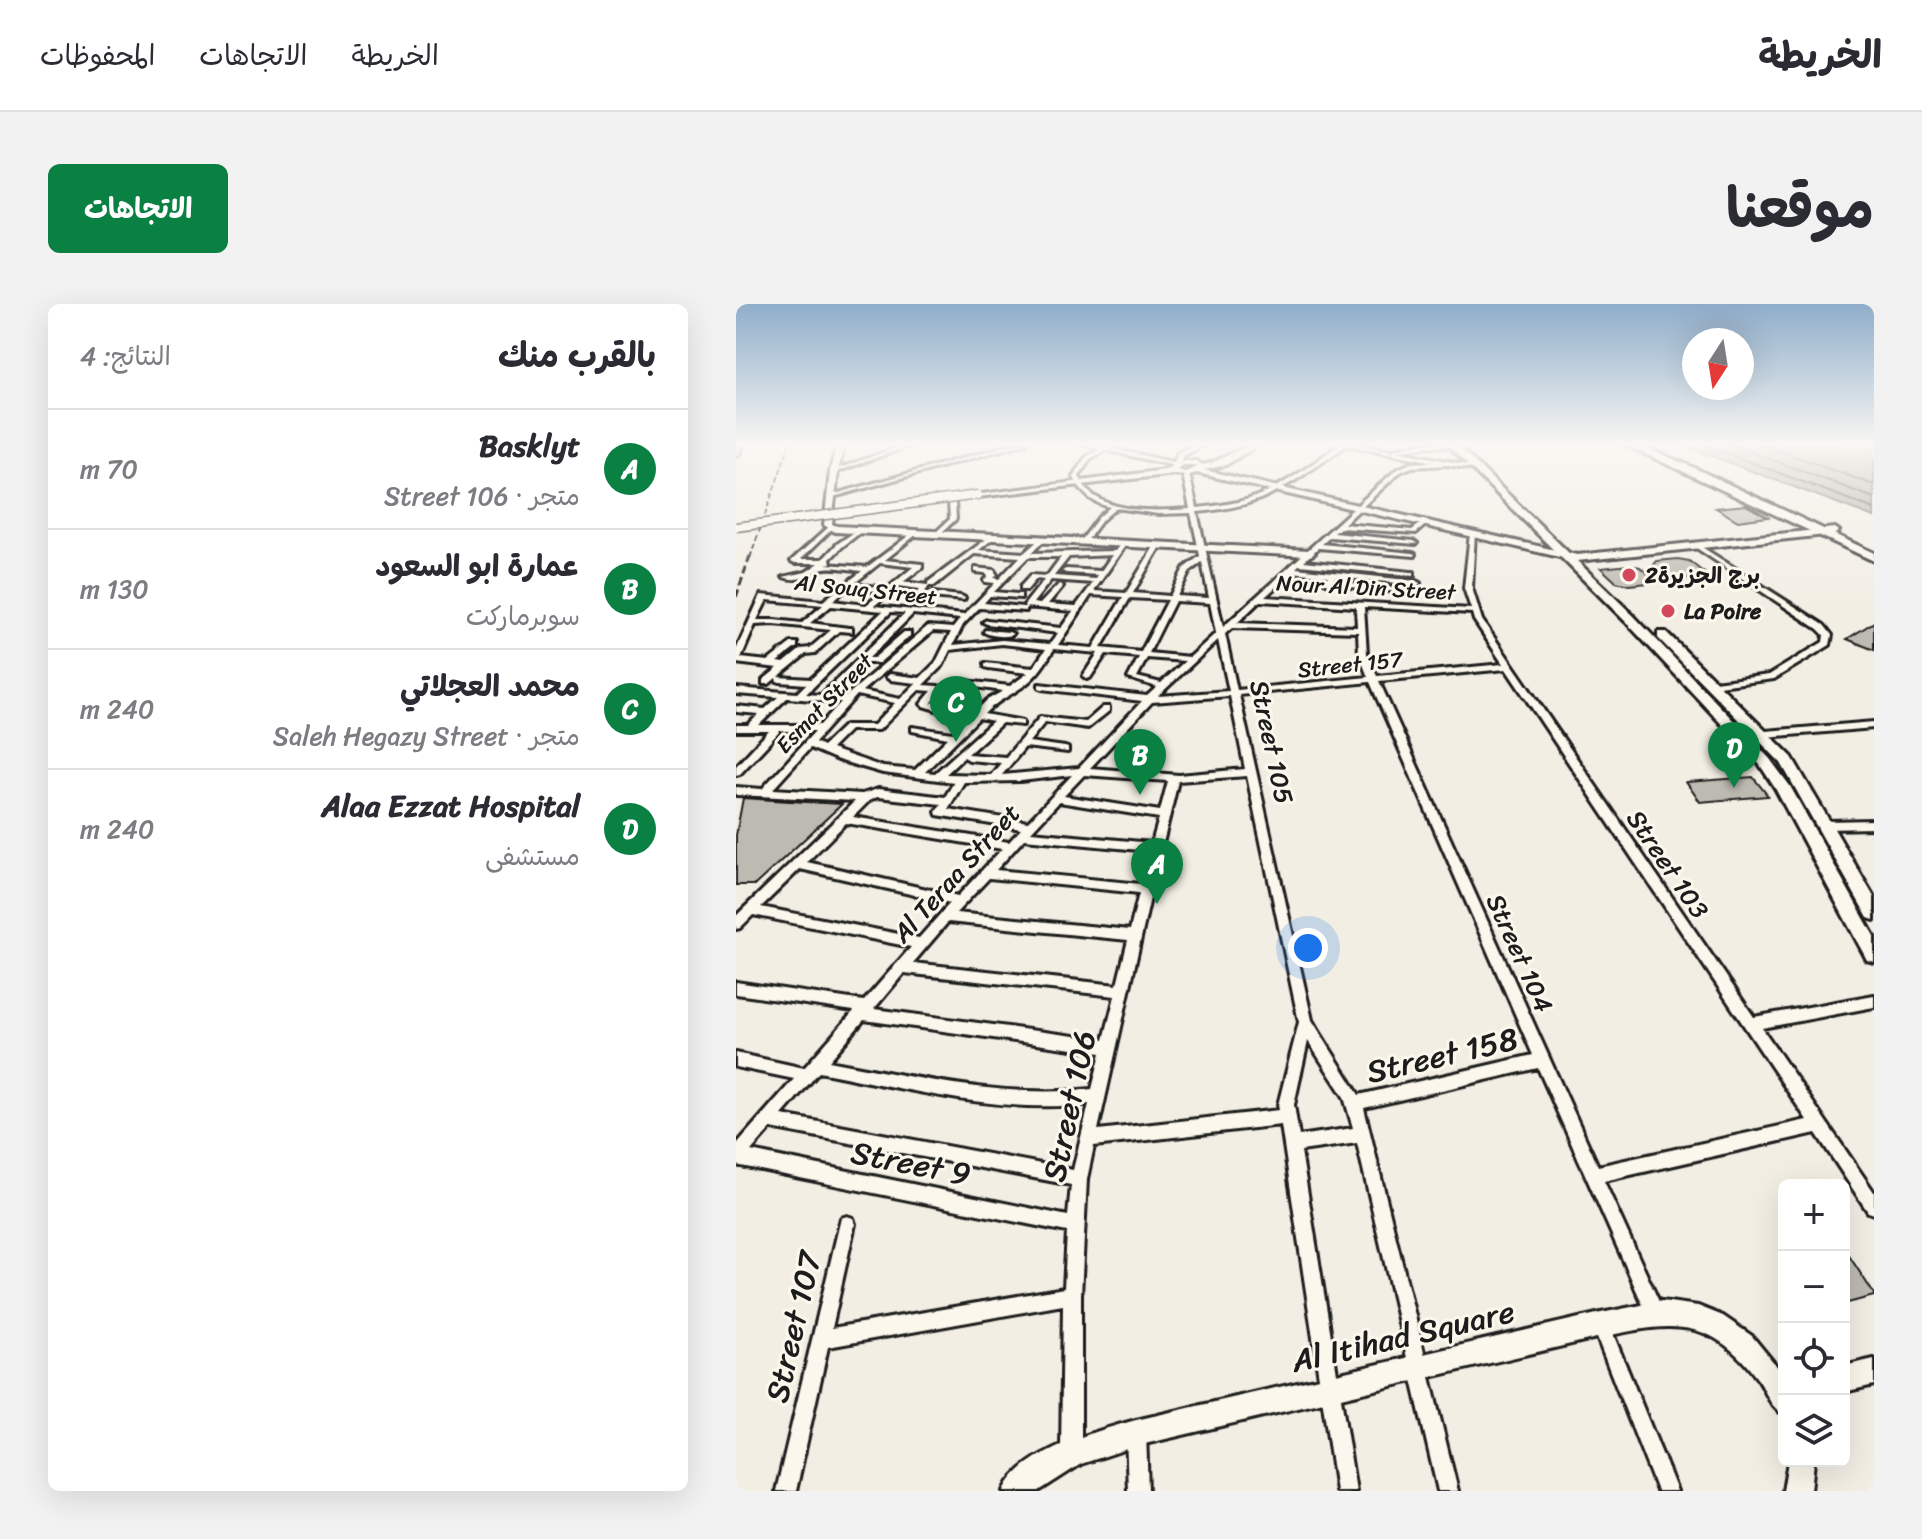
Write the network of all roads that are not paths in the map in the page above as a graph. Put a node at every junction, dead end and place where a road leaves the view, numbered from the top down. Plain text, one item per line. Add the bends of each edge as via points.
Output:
1 (831, 498) edge
2 (953, 498) edge
3 (959, 498) edge
4 (966, 498) edge
5 (1095, 498) edge
6 (1192, 498) edge
7 (1253, 498) edge
8 (1321, 498) edge
9 (1369, 498) edge
10 (1509, 498) edge
11 (1748, 498) edge
12 (1761, 498) edge
13 (952, 502) junction
14 (1115, 506) junction
15 (1359, 507) junction
16 (1195, 511) junction
17 (829, 520) junction
18 (1426, 522) junction
19 (1807, 525) junction
20 (1341, 526) junction
21 (736, 527) edge
22 (1821, 528) junction
23 (859, 531) junction
24 (915, 533) junction
25 (1473, 533) junction
26 (937, 534) junction
27 (1330, 535) junction
28 (992, 537) junction
29 (1042, 539) junction
30 (1675, 539) junction
31 (1084, 541) junction
32 (1124, 543) junction
33 (1414, 543) dead end
34 (1158, 545) junction
35 (1527, 545) junction
36 (1692, 547) junction
37 (1874, 549) edge
38 (1564, 550) junction
39 (972, 552) junction
40 (1204, 552) junction
41 (1311, 552) junction
42 (1117, 553) junction
43 (1413, 555) dead end
44 (1025, 556) junction
45 (1066, 556) junction
46 (1874, 557) edge
47 (879, 561) junction
48 (1299, 563) junction
49 (826, 564) junction
50 (868, 569) junction
51 (978, 570) dead end
52 (1290, 570) junction
53 (1066, 571) dead end
54 (787, 577) dead end
55 (1101, 577) junction
56 (1048, 578) junction
57 (1000, 581) junction
58 (897, 584) junction
59 (931, 584) dead end
60 (1059, 586) dead end
61 (863, 587) dead end
62 (1415, 587) dead end
63 (1024, 588) dead end
64 (889, 590) junction
65 (1090, 593) junction
66 (988, 594) junction
67 (941, 596) junction
68 (1018, 596) dead end
69 (1128, 596) junction
70 (961, 598) dead end
71 (1174, 599) junction
72 (1257, 599) junction
73 (1214, 601) junction
74 (828, 602) junction
75 (977, 605) junction
76 (1360, 605) junction
77 (868, 607) junction
78 (1025, 607) junction
79 (1041, 607) junction
80 (890, 609) junction
81 (1079, 609) junction
82 (1473, 611) junction
83 (917, 612) junction
84 (965, 617) junction
85 (752, 623) junction
86 (805, 624) junction
87 (1017, 625) junction
88 (1225, 628) junction
89 (837, 629) junction
90 (849, 630) dead end
91 (954, 630) junction
92 (1360, 630) junction
93 (1064, 631) junction
94 (907, 634) dead end
95 (1006, 638) junction
96 (794, 645) dead end
97 (1054, 646) junction
98 (949, 648) junction
99 (1100, 650) junction
100 (1145, 654) junction
101 (1190, 659) junction
102 (736, 660) edge
103 (862, 660) junction
104 (770, 664) junction
105 (988, 665) dead end
106 (785, 666) junction
107 (1507, 666) junction
108 (827, 669) junction
109 (850, 671) junction
110 (1035, 671) junction
111 (1087, 676) dead end
112 (890, 677) dead end
113 (905, 678) junction
114 (780, 679) dead end
115 (1374, 680) junction
116 (766, 682) dead end
117 (813, 682) junction
118 (968, 683) dead end
119 (920, 684) junction
120 (1714, 685) junction
121 (1042, 686) dead end
122 (1162, 686) junction
123 (1011, 689) junction
124 (736, 691) edge
125 (958, 691) dead end
126 (1235, 694) junction
127 (785, 695) junction
128 (888, 695) dead end
129 (799, 696) junction
130 (851, 696) junction
131 (823, 698) junction
132 (1149, 699) junction
133 (902, 702) junction
134 (926, 704) dead end
135 (736, 709) edge
136 (1106, 709) dead end
137 (765, 712) junction
138 (974, 716) junction
139 (1001, 719) junction
140 (1020, 723) dead end
141 (1868, 725) edge
142 (751, 727) junction
143 (778, 727) junction
144 (736, 728) edge
145 (821, 728) junction
146 (915, 729) dead end
147 (1763, 734) junction
148 (954, 736) junction
149 (1742, 736) junction
150 (1874, 736) edge
151 (808, 743) junction
152 (1022, 744) junction
153 (1065, 750) dead end
154 (824, 751) junction
155 (969, 757) dead end
156 (1009, 760) junction
157 (1079, 771) junction
158 (736, 772) edge
159 (1252, 772) junction
160 (911, 774) junction
161 (936, 777) junction
162 (1174, 778) junction
163 (961, 779) junction
164 (993, 779) junction
165 (736, 791) edge
166 (765, 792) junction
167 (888, 794) junction
168 (864, 798) junction
169 (1055, 798) junction
170 (947, 801) junction
171 (1164, 815) junction
172 (844, 819) junction
173 (1874, 824) edge
174 (1826, 825) junction
175 (1025, 830) junction
176 (1010, 846) junction
177 (1156, 847) junction
178 (797, 864) junction
179 (986, 873) junction
180 (1146, 889) junction
181 (960, 901) junction
182 (750, 910) junction
183 (1874, 913) edge
184 (945, 917) junction
185 (736, 924) edge
186 (1136, 936) junction
187 (922, 944) junction
188 (1874, 954) edge
189 (901, 967) junction
190 (736, 988) edge
191 (1123, 991) junction
192 (1874, 1001) edge
193 (864, 1010) junction
194 (1305, 1021) junction
195 (1750, 1024) junction
196 (1108, 1047) junction
197 (736, 1060) edge
198 (1542, 1060) junction
199 (811, 1070) junction
200 (1097, 1096) junction
201 (1355, 1103) junction
202 (1287, 1117) junction
203 (768, 1120) junction
204 (1818, 1125) junction
205 (1363, 1134) junction
206 (1087, 1139) junction
207 (1292, 1145) junction
208 (736, 1157) edge
209 (1594, 1175) junction
210 (1079, 1179) junction
211 (1874, 1206) edge
212 (847, 1224) dead end
213 (1074, 1225) junction
214 (1072, 1295) junction
215 (1656, 1315) junction
216 (1601, 1325) junction
217 (821, 1339) junction
218 (1420, 1367) junction
219 (1874, 1372) edge
220 (1850, 1378) edge
221 (1329, 1388) junction
222 (1778, 1388) edge
223 (1136, 1433) junction
224 (1071, 1452) junction
225 (1800, 1467) edge
226 (786, 1491) edge
227 (1018, 1491) edge
228 (1138, 1491) edge
229 (1346, 1491) edge
230 (1448, 1491) edge
231 (1667, 1491) edge
232 (1797, 1491) edge

1 - 17 street
2 - 21 street, bridge
3 - 17 street
4 - 13 street
5 - 14 street
6 - 16 street, Street 105
7 - 16 street
8 - 15 street
9 - 15 street
10 - 38 main road
11 - 19 highway
12 - 22 highway
13 - 17 street
13 - 26 street via 953,519
14 - 16 street
14 - 31 street
15 - 18 street
15 - 20 street, Al Teraa Street
16 - 40 street, Street 105
17 - 23 street
17 - 49 street via 795,561
18 - 20 street via 1414,532
18 - 25 street
19 - 22 highway
19 - 30 street
20 - 27 street, Al Teraa Street
22 - 36 street
22 - 37 highway
22 - 46 highway
23 - 24 street
23 - 49 street
24 - 26 street
24 - 47 street
25 - 35 street
25 - 82 street, Street 103 via 1468,588
26 - 28 street
27 - 33 street
27 - 41 street, Al Teraa Street
28 - 29 street
28 - 39 street
29 - 31 street
29 - 44 street
30 - 36 street
30 - 38 street
31 - 32 street
32 - 34 street
32 - 42 street
34 - 40 street
34 - 69 street
35 - 38 main road
35 - 38 street
36 - 38 street
36 - 120 street via 1828,635 1827,643 1771,677
38 - 120 main road
38 - 149 main road
39 - 44 street
39 - 59 street
40 - 41 street
40 - 71 street via 1190,566
40 - 73 street, Street 105
41 - 43 street
41 - 48 street, Al Teraa Street
41 - 48 street via 1411,570
42 - 45 street
42 - 55 street
44 - 45 street
44 - 57 street
45 - 56 street
47 - 50 street
47 - 58 street via 920,565
48 - 52 street, Al Teraa Street
49 - 50 street
49 - 54 street via 810,576
50 - 74 street
51 - 57 street via 991,572 988,580
52 - 62 street via 1332,575 1330,583
52 - 72 street, Al Teraa Street
53 - 55 street
55 - 56 street
55 - 65 street
56 - 63 street via 1033,578
56 - 78 street
57 - 66 street
58 - 64 street
58 - 67 street via 926,587 918,593
60 - 79 street
61 - 64 street
64 - 77 street
65 - 69 street
65 - 81 street
66 - 68 street
66 - 75 street
67 - 70 street
67 - 83 street
69 - 71 street
69 - 99 street
71 - 73 street
71 - 100 street
72 - 76 street, Nour Al Din Street via 1316,607
72 - 88 street, Al Teraa Street
73 - 88 street, Street 105
74 - 77 street, Al Souq Street
74 - 85 street, Al Souq Street via 763,598
74 - 86 street
75 - 78 street
75 - 84 street
76 - 82 street, Nour Al Din Street
76 - 92 street, Street 104
77 - 80 street, Al Souq Street
78 - 79 street
79 - 81 street
80 - 83 street, Al Souq Street
80 - 108 street
81 - 93 street
82 - 107 street, Street 103
83 - 84 street, Al Souq Street
83 - 103 street
84 - 91 street
85 - 86 street
85 - 102 street
86 - 89 street
87 - 93 street
87 - 95 street
87 - 95 street via 988,627
88 - 92 street
88 - 101 street, Al Teraa Street
88 - 126 street, Street 105
89 - 90 street
89 - 106 street
91 - 98 street
91 - 130 street, Esmat Street via 930,628
92 - 115 street, Street 104
93 - 97 street
94 - 103 street via 876,661
95 - 97 street
95 - 98 street
96 - 104 street
97 - 99 street
97 - 110 street
98 - 119 street
99 - 100 street
99 - 111 street
100 - 101 street
100 - 122 street via 1132,679
101 - 122 street, Al Teraa Street
102 - 104 street
103 - 109 street
104 - 106 street
105 - 110 street
106 - 116 street
107 - 115 street, Street 157
107 - 195 street, Street 103
108 - 109 street
108 - 117 street
109 - 131 street
110 - 123 street
112 - 113 street
113 - 119 street
113 - 128 street
114 - 117 street
115 - 126 street, Street 157
115 - 198 street, Street 104
117 - 129 street
118 - 123 street
119 - 133 street
119 - 134 street via 939,690
120 - 147 main road
121 - 132 street, Street 157
122 - 132 street, Al Teraa Street
123 - 138 street
124 - 127 street
125 - 138 street via 932,707
126 - 132 street, Street 157
126 - 159 street, Street 105
127 - 129 street
127 - 137 street
129 - 131 street
130 - 131 street
130 - 133 street
130 - 145 street, Esmat Street
132 - 157 street, Al Teraa Street
133 - 154 street via 876,728 848,727
135 - 137 street
136 - 152 street via 1087,726 1042,719
137 - 142 street
138 - 139 street
138 - 148 street
139 - 140 street
139 - 161 street
141 - 147 street
141 - 150 street
142 - 143 street
142 - 144 street
143 - 145 street
143 - 158 street
145 - 151 street, Esmat Street
146 - 148 street
147 - 149 street
147 - 174 main road via 1793,768
148 - 160 street
149 - 188 main road via 1782,786
151 - 154 street
151 - 166 street, Esmat Street
152 - 153 street
152 - 156 street
154 - 160 street
155 - 156 street
156 - 164 street
157 - 162 street
157 - 164 street
157 - 169 street, Al Teraa Street
159 - 162 street
159 - 194 street, Street 105
160 - 161 street
160 - 167 street
161 - 163 street
162 - 171 street, Street 106
163 - 164 street
163 - 170 street
165 - 166 street
166 - 168 street
167 - 168 street
167 - 170 street
168 - 172 street
169 - 171 street
169 - 175 street, Al Teraa Street
170 - 175 street via 942,812
171 - 177 street, Street 106
172 - 176 street
172 - 178 street
173 - 174 street
174 - 183 main road
175 - 176 street, Al Teraa Street
175 - 177 street
176 - 179 street, Al Teraa Street
177 - 180 street, Street 106
178 - 181 street
178 - 182 street
179 - 180 street
179 - 181 street, Al Teraa Street
180 - 186 street, Street 106
181 - 184 street, Al Teraa Street
182 - 185 street
182 - 187 street
184 - 186 street
184 - 187 street, Al Teraa Street
186 - 191 street, Street 106
187 - 189 street, Al Teraa Street
189 - 191 street
189 - 193 street, Al Teraa Street
190 - 193 street
191 - 196 street, Street 106
192 - 195 street
193 - 196 street
193 - 199 street, Al Teraa Street
194 - 201 street, Street 105
194 - 202 street, Street 105 via 1286,1093
195 - 204 street, Street 103
196 - 200 street, Street 106
197 - 199 street
198 - 201 street, Street 158
198 - 209 street, Street 104
199 - 200 street via 1021,1100
199 - 203 street, Al Teraa Street
200 - 206 street, Street 106
201 - 205 street, Street 105
202 - 206 street
202 - 207 street, Street 105
203 - 208 street, Al Teraa Street
203 - 210 street
204 - 209 street
204 - 211 street, Street 103
205 - 207 street
205 - 218 street, Street 105
206 - 210 street, Street 106
207 - 221 street, Street 105
208 - 213 street, Street 9
209 - 215 street, Street 104
210 - 213 street, Street 106
212 - 217 street, Street 107
213 - 214 street, Street 106
214 - 217 street
214 - 224 street, Street 106
215 - 216 street, Al Itihad Square
215 - 222 street, Al Itihad Square via 1681,1314 1735,1338
216 - 218 street, Al Itihad Square
216 - 231 street
217 - 226 street, Street 107
218 - 221 street, Al Itihad Square
218 - 230 street, Street 105
219 - 220 street
221 - 223 street, Al Itihad Square
221 - 229 street, Street 105
223 - 224 street, Al Itihad Square
223 - 228 street
224 - 227 street, Al Itihad Square via 1043,1467
225 - 232 street

